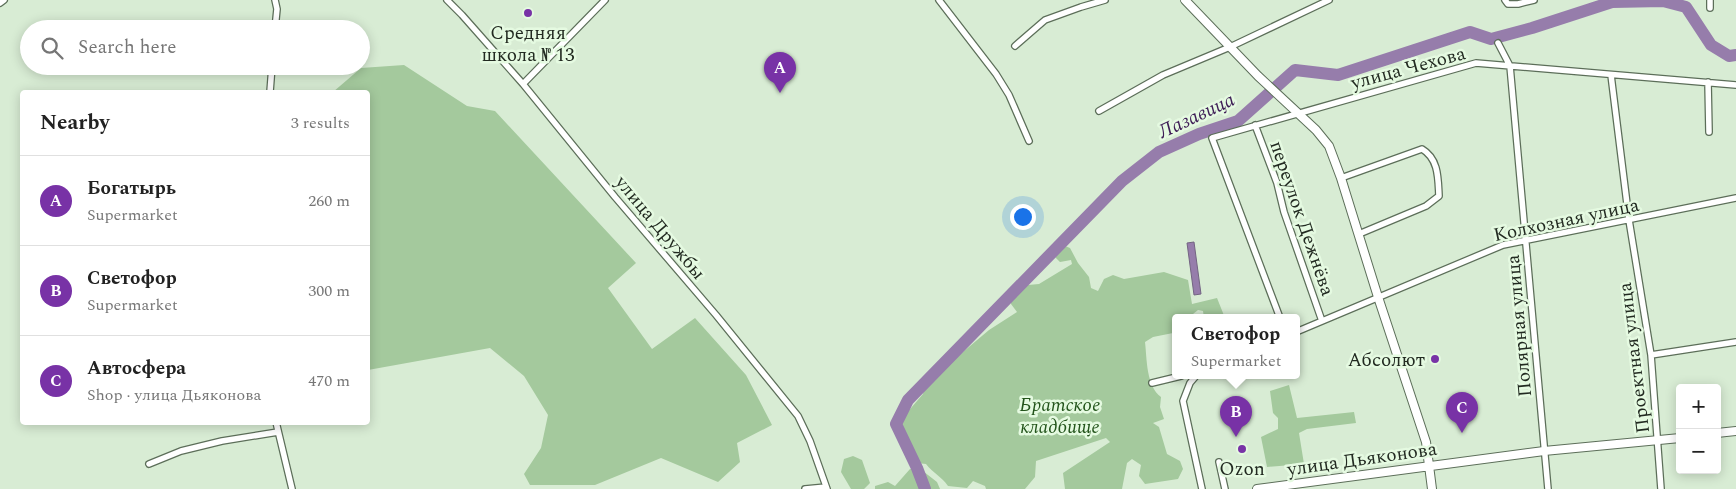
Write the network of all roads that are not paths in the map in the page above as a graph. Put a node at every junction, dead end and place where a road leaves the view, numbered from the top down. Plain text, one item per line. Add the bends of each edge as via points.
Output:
1 (4, 0) edge
2 (275, 0) edge
3 (447, 0) edge
4 (605, 0) edge
5 (939, 0) edge
6 (1105, 0) edge
7 (1185, 0) edge
8 (1329, 0) edge
9 (1505, 0) edge
10 (1534, 0) edge
11 (1710, 0) edge
12 (0, 3) edge
13 (1710, 8) dead end
14 (276, 20) edge
15 (1498, 43) dead end
16 (1015, 46) dead end
17 (1230, 47) junction
18 (1510, 66) junction
19 (271, 75) edge
20 (1611, 75) junction
21 (1708, 82) junction
22 (523, 84) junction
23 (1736, 85) edge
24 (270, 90) edge
25 (1099, 111) dead end
26 (1299, 113) junction
27 (1256, 125) junction
28 (1709, 132) dead end
29 (1029, 141) dead end
30 (1341, 178) junction
31 (1736, 198) edge
32 (1629, 220) junction
33 (1359, 234) junction
34 (1526, 241) junction
35 (1378, 297) junction
36 (1278, 314) edge
37 (1322, 321) junction
38 (1300, 330) edge
39 (1736, 342) edge
40 (1650, 355) junction
41 (1172, 378) edge
42 (1193, 379) edge
43 (1152, 383) dead end
44 (277, 425) edge
45 (1736, 431) edge
46 (278, 432) junction
47 (1721, 433) edge
48 (1676, 439) edge
49 (1658, 441) junction
50 (1544, 451) junction
51 (1219, 462) dead end
52 (149, 464) dead end
53 (1430, 465) junction
54 (826, 488) edge
55 (292, 489) edge
56 (805, 489) edge
57 (1202, 489) edge
58 (1225, 489) edge
59 (1257, 489) edge
60 (1432, 489) edge
61 (1548, 489) edge
62 (1661, 489) edge

1 - 12 street
2 - 14 street
3 - 22 street, улица Дружбы
4 - 22 street
5 - 29 street via 1009,94
6 - 16 street via 1045,20
7 - 17 main road
8 - 17 street
9 - 10 street via 1508,4 1518,4
11 - 13 street
15 - 18 street, Полярная улица
17 - 25 street via 1163,75
17 - 26 main road
18 - 20 street, улица Чехова
18 - 26 street, улица Чехова via 1476,64
18 - 34 street, Полярная улица
19 - 24 street
20 - 21 street, улица Чехова
20 - 32 street, Проектная улица
21 - 23 street, улица Чехова
21 - 28 street
22 - 54 street, улица Дружбы via 798,416
26 - 27 street, улица Чехова
26 - 30 main road via 1329,146
27 - 36 street, улица Чехова via 1212,138
27 - 37 street, переулок Дежнёва
30 - 33 main road
30 - 33 street via 1422,149 1430,153 1437,170 1439,196 1426,206
31 - 32 street, Колхозная улица
32 - 34 street, Колхозная улица
32 - 40 street, Проектная улица
33 - 35 main road
34 - 35 street, Колхозная улица via 1503,245
34 - 50 street, Полярная улица
35 - 37 street, Колхозная улица
35 - 53 main road via 1426,442
37 - 38 street, Колхозная улица
39 - 40 street
40 - 49 street, Проектная улица
41 - 43 street
42 - 57 street via 1183,401
44 - 46 street
45 - 47 main road
46 - 52 street via 181,451
46 - 55 street
48 - 49 main road, улица Дьяконова
49 - 50 main road, улица Дьяконова
49 - 62 street, Проектная улица
50 - 53 main road, улица Дьяконова
50 - 61 street, Полярная улица
51 - 58 street
53 - 59 main road, улица Дьяконова
53 - 60 main road
54 - 56 street

